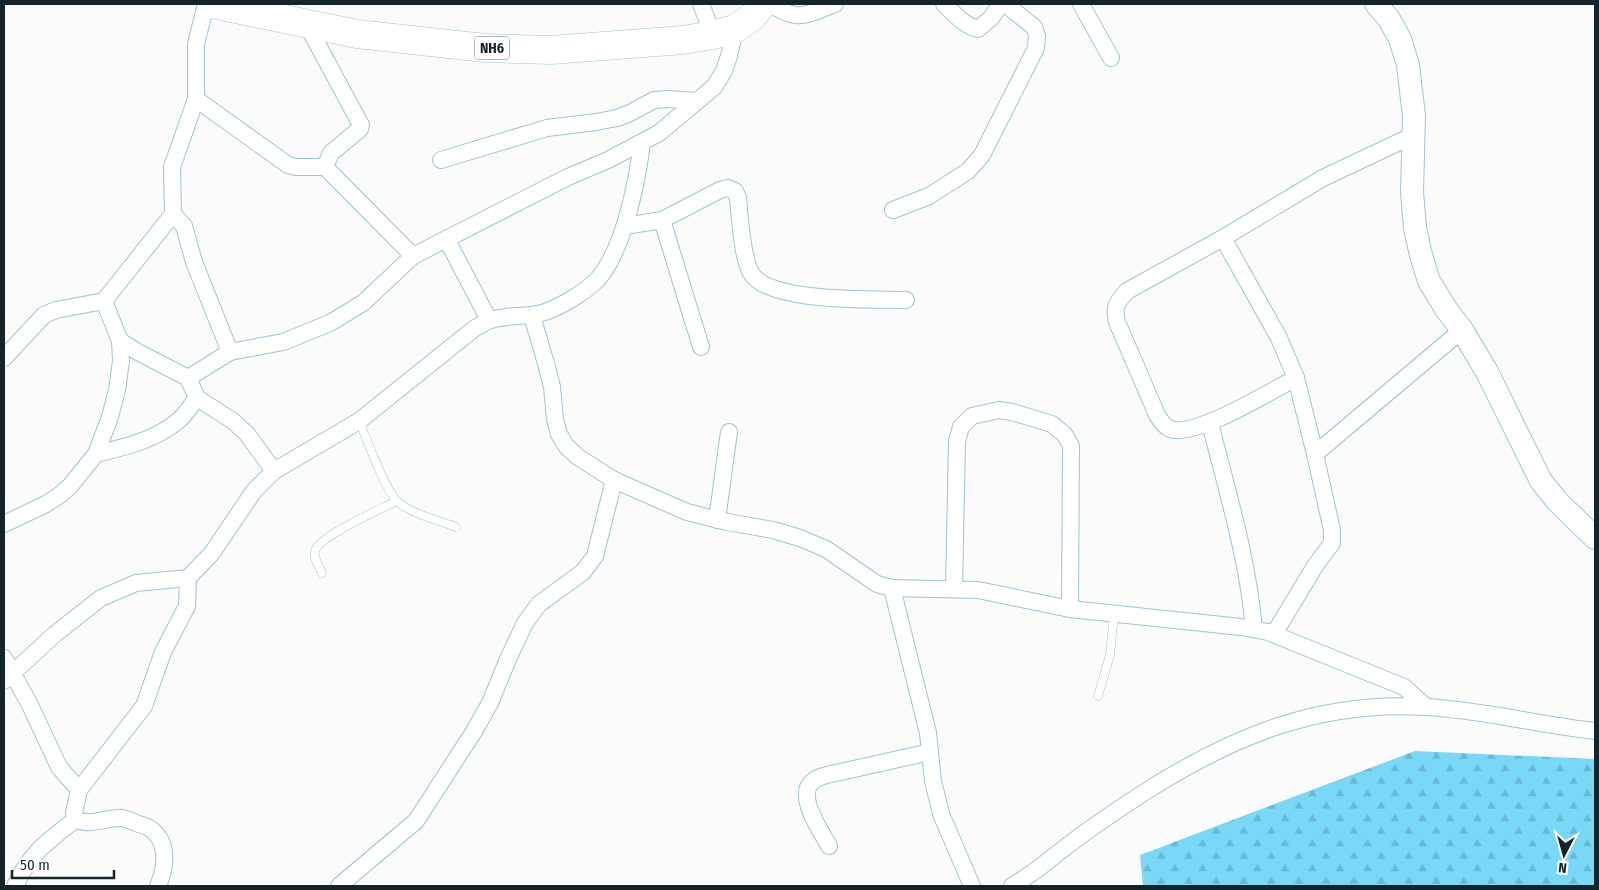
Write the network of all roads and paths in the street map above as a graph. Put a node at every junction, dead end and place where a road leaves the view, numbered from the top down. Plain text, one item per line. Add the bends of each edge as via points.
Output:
1 (206, 4) edge
2 (212, 4) edge
3 (702, 4) edge
4 (763, 4) edge
5 (769, 4) edge
6 (835, 4) edge
7 (944, 4) edge
8 (1002, 4) edge
9 (1008, 4) edge
10 (1081, 4) edge
11 (1376, 4) edge
12 (272, 10) edge
13 (306, 24) junction
14 (724, 32) junction
15 (1111, 58) dead end
16 (196, 99) junction
17 (696, 101) junction
18 (1414, 135) junction
19 (642, 143) junction
20 (441, 160) dead end
21 (325, 167) junction
22 (893, 210) dead end
23 (173, 214) junction
24 (662, 220) junction
25 (625, 226) junction
26 (1223, 238) junction
27 (447, 240) junction
28 (413, 256) junction
29 (906, 300) dead end
30 (104, 301) junction
31 (532, 316) junction
32 (489, 320) junction
33 (1462, 330) junction
34 (120, 341) junction
35 (701, 347) dead end
36 (230, 352) junction
37 (4, 358) edge
38 (188, 378) junction
39 (1296, 378) junction
40 (197, 398) junction
41 (359, 421) junction
42 (1210, 423) junction
43 (729, 432) dead end
44 (96, 454) junction
45 (1315, 454) junction
46 (274, 471) junction
47 (614, 480) junction
48 (396, 502) junction
49 (717, 520) junction
50 (4, 524) edge
51 (456, 527) dead end
52 (1595, 538) edge
53 (322, 573) dead end
54 (188, 578) junction
55 (892, 588) junction
56 (954, 589) junction
57 (1070, 609) junction
58 (1114, 614) junction
59 (1254, 629) junction
60 (1274, 634) junction
61 (4, 658) edge
62 (8, 677) edge
63 (1098, 696) dead end
64 (1426, 707) junction
65 (1595, 731) edge
66 (930, 752) junction
67 (79, 790) junction
68 (76, 819) junction
69 (829, 846) dead end
70 (15, 886) edge
71 (158, 886) edge
72 (339, 886) edge
73 (972, 886) edge
74 (1012, 886) edge

1 - 16 street via 196,44
2 - 12 highway, NH6
3 - 14 street
4 - 14 highway, NH6 via 752,17
5 - 6 street via 792,16 802,16
7 - 8 street via 971,28 978,29
9 - 22 street via 1034,27 1036,48 982,155 968,171 929,196
10 - 15 street
11 - 18 street via 1390,19 1408,65
12 - 13 highway, NH6
13 - 14 highway, NH6 via 433,43 518,50 683,40
13 - 21 street via 361,125 331,153
14 - 17 street via 730,56 724,71 714,86
16 - 21 street via 288,165
16 - 23 street via 172,167
17 - 19 street via 659,133
17 - 20 street via 654,100 617,118 547,128
18 - 26 street via 1324,178
18 - 33 street via 1414,228 1429,282
19 - 25 street
19 - 27 street via 568,177
21 - 28 street
23 - 30 street
23 - 36 street via 184,226 194,262
24 - 25 street
24 - 29 street via 728,188 735,191 738,198 746,257 752,274 760,282 819,298
24 - 35 street
25 - 31 street via 609,263 598,279 586,290
26 - 39 street via 1279,338
26 - 42 street via 1127,291 1114,311 1156,415 1163,424 1183,430
27 - 28 street
27 - 32 street
28 - 36 street via 363,303 330,323 283,342
30 - 34 street
30 - 37 street via 44,315
31 - 32 street
31 - 47 street via 552,387 559,434 578,457
32 - 41 street
33 - 45 street
33 - 52 street via 1487,372 1541,481
34 - 38 street
34 - 44 street via 121,361 116,390 110,418
36 - 38 street
38 - 40 street
39 - 42 street
39 - 45 street
40 - 44 street via 180,420 155,436
40 - 46 street via 247,434
41 - 46 street
41 - 48 lane
42 - 59 street via 1241,548
43 - 49 street
44 - 50 street via 60,495
45 - 60 street via 1333,538
46 - 54 street via 254,491 212,553
47 - 49 street via 687,512
47 - 72 street via 595,556 583,572 539,604 525,623 490,703 416,821
48 - 51 lane
48 - 53 lane via 320,542 314,557
49 - 55 street via 800,538 826,549 877,584
54 - 62 street via 136,583 102,598 55,634
54 - 67 street via 187,606 163,652 144,706
55 - 56 street
55 - 66 street
56 - 57 street via 978,590
56 - 57 street via 957,441 961,428 972,416 999,410 1012,412 1052,424 1065,434 1071,446
57 - 58 street
58 - 59 street
58 - 63 lane via 1110,655
59 - 60 street
60 - 64 street via 1404,687
61 - 62 street
62 - 67 street via 30,703 59,767
64 - 65 street
64 - 74 street via 1346,710 1267,729 1237,741 1198,760 1104,818
66 - 69 street via 812,781 806,797 809,809
66 - 73 street via 941,814
67 - 68 street via 74,813
68 - 70 street via 40,847
68 - 71 street via 85,822 124,818 150,828 161,842 165,858

